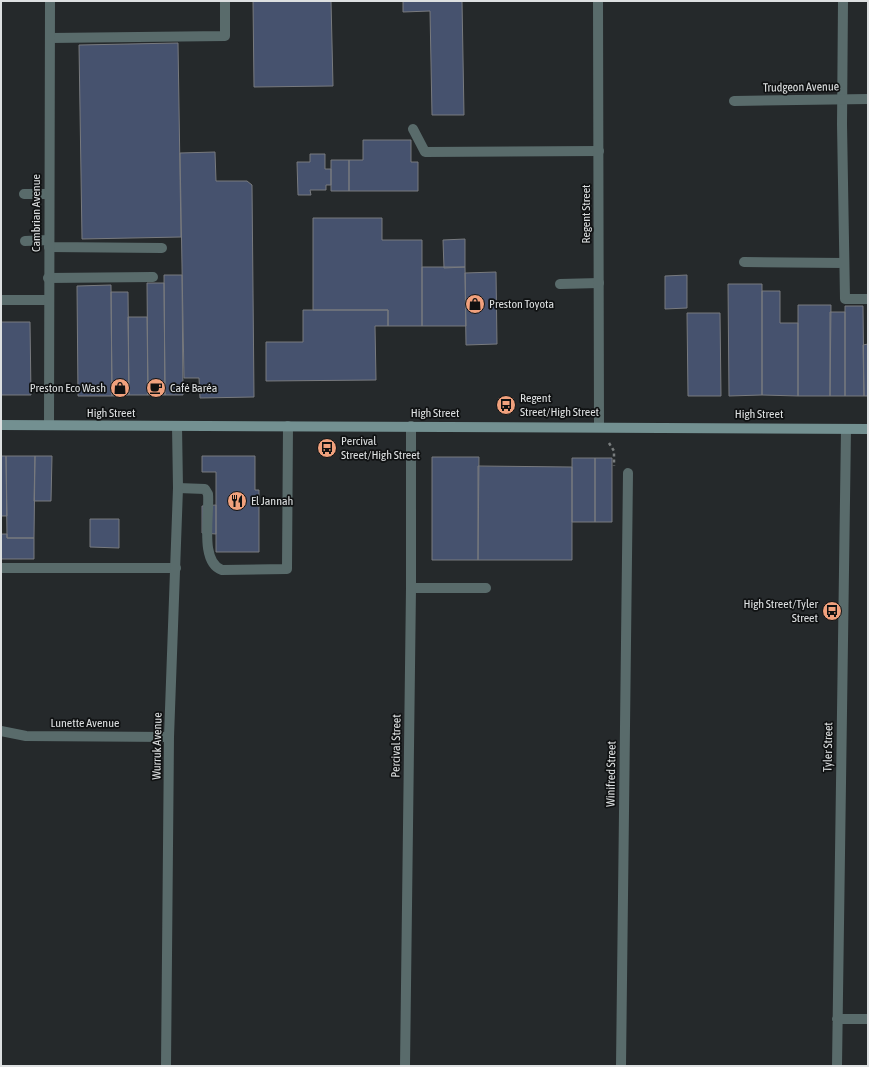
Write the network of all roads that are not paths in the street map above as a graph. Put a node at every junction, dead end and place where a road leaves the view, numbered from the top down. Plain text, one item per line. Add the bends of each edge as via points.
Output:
1 (50, 1) edge
2 (225, 1) edge
3 (598, 1) edge
4 (842, 1) edge
5 (50, 38) junction
6 (868, 99) edge
7 (734, 100) dead end
8 (842, 100) junction
9 (413, 129) dead end
10 (599, 151) junction
11 (24, 194) dead end
12 (49, 194) junction
13 (25, 241) dead end
14 (49, 244) junction
15 (162, 248) dead end
16 (744, 262) dead end
17 (844, 263) junction
18 (153, 277) dead end
19 (48, 278) junction
20 (599, 283) junction
21 (560, 284) dead end
22 (868, 299) edge
23 (1, 300) edge
24 (48, 300) junction
25 (1, 425) edge
26 (49, 426) junction
27 (177, 426) junction
28 (288, 426) junction
29 (411, 426) junction
30 (599, 427) junction
31 (846, 428) junction
32 (868, 429) edge
33 (628, 478) road end
34 (178, 488) junction
35 (1, 568) edge
36 (176, 568) junction
37 (411, 588) junction
38 (486, 588) dead end
39 (1, 731) edge
40 (170, 737) junction
41 (837, 1019) junction
42 (868, 1019) edge
43 (166, 1066) edge
44 (405, 1066) edge
45 (621, 1066) edge
46 (837, 1066) edge

1 - 5 street, Cambrian Avenue
2 - 5 street via 225,36
3 - 10 street, Regent Street
4 - 8 street
5 - 12 street, Cambrian Avenue
6 - 8 street, Trudgeon Avenue
7 - 8 street, Trudgeon Avenue
8 - 17 street
9 - 10 street via 425,152
10 - 20 street, Regent Street
11 - 12 street
12 - 14 street, Cambrian Avenue
13 - 14 street
14 - 15 street
14 - 19 street, Cambrian Avenue
16 - 17 street
17 - 22 street via 844,299
18 - 19 street
19 - 24 street, Cambrian Avenue
20 - 21 street
20 - 30 street, Regent Street
23 - 24 street
24 - 26 street, Cambrian Avenue
25 - 26 main road, High Street
26 - 27 main road, High Street
27 - 28 main road, High Street
27 - 34 street, Wurruk Avenue
28 - 29 main road, High Street
28 - 34 street via 286,569 222,570 214,566 208,554 208,494 205,490
29 - 30 main road, High Street
29 - 37 street, Percival Street
30 - 31 main road, High Street
31 - 32 main road, High Street
31 - 41 street, Tyler Street
33 - 45 street, Winifred Street
34 - 36 street, Wurruk Avenue
35 - 36 street
36 - 40 street, Wurruk Avenue
37 - 38 street
37 - 44 street, Percival Street
39 - 40 street, Lunette Avenue via 26,736
40 - 43 street, Wurruk Avenue
41 - 42 street
41 - 46 street, Tyler Street

